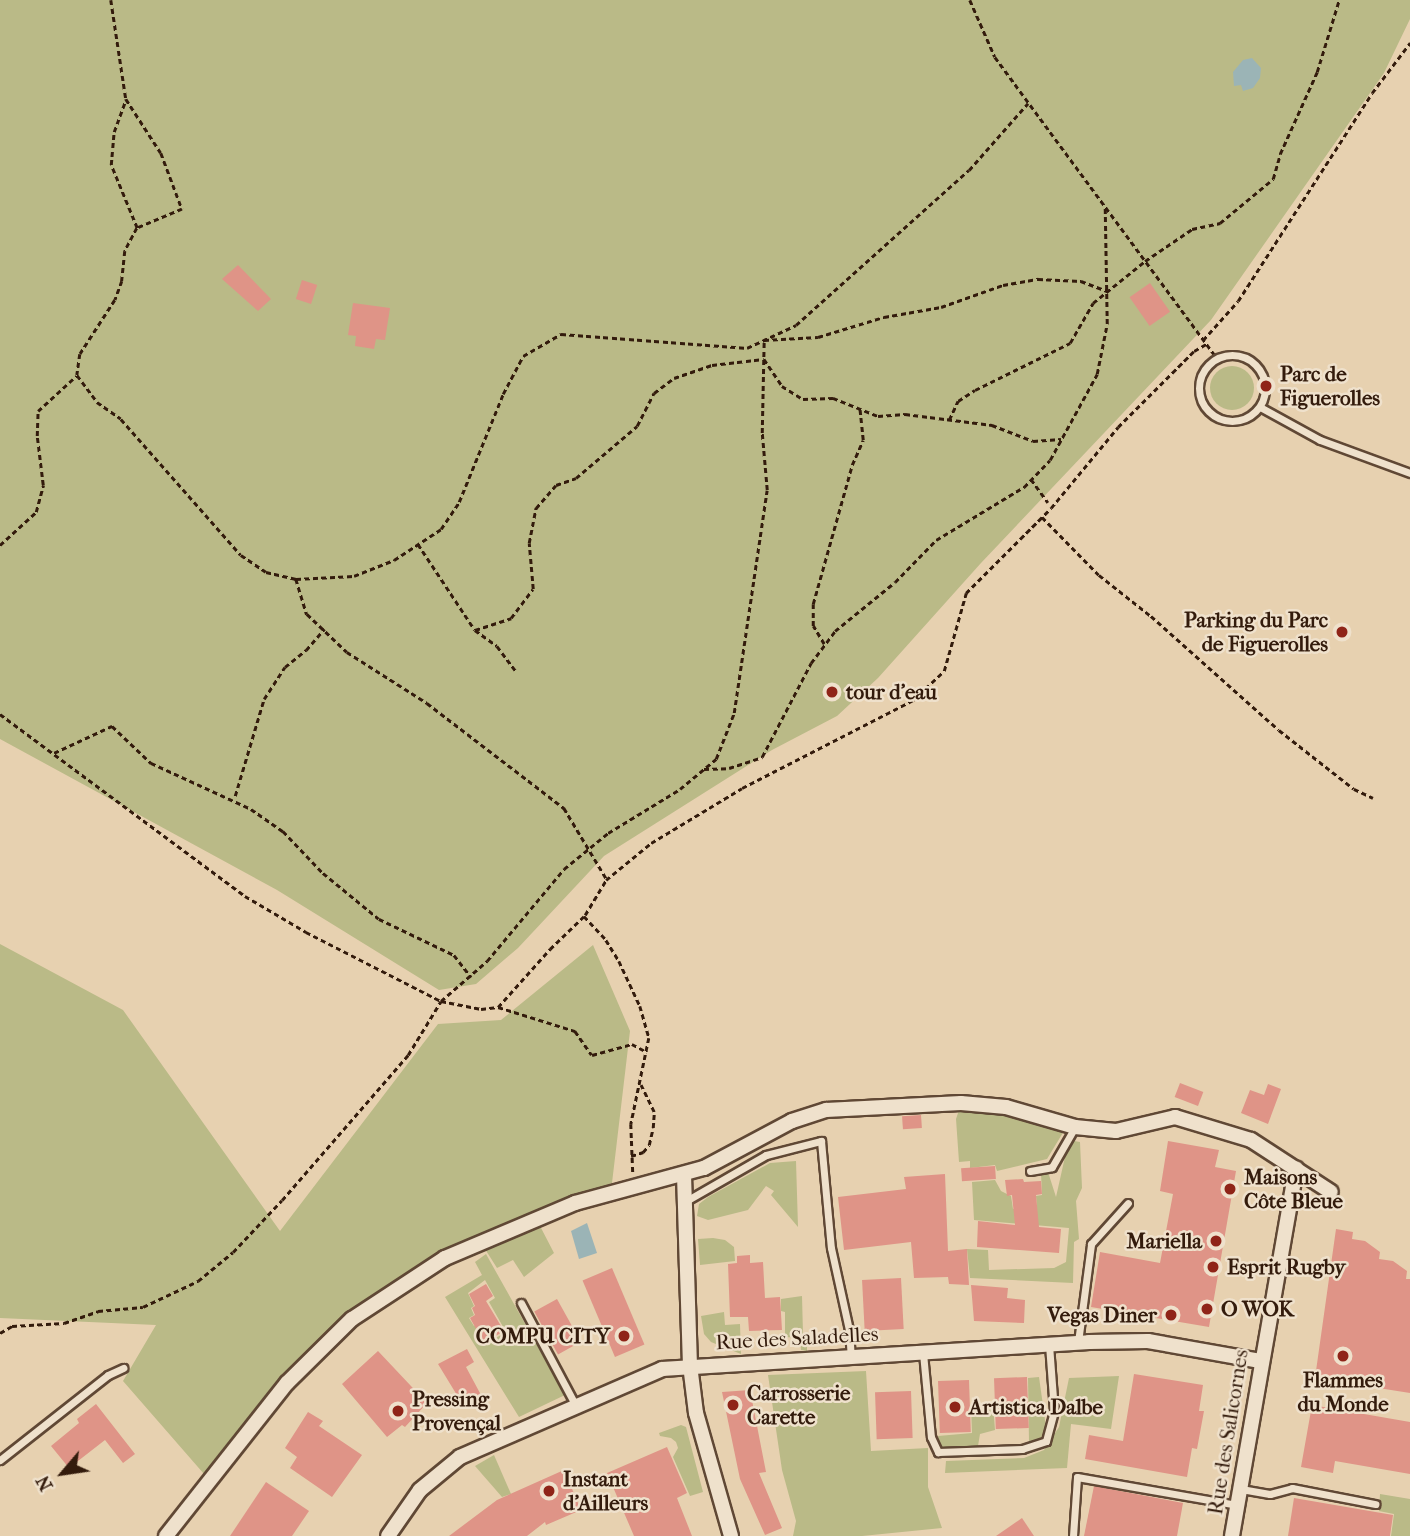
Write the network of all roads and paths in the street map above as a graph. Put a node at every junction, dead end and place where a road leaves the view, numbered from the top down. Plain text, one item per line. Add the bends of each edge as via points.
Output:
1 (111, 0) edge
2 (971, 0) edge
3 (1339, 0) edge
4 (1410, 43) edge
5 (126, 99) junction
6 (1028, 103) junction
7 (1105, 205) junction
8 (137, 228) junction
9 (1145, 261) junction
10 (1107, 291) junction
11 (764, 340) junction
12 (1203, 340) junction
13 (1206, 344) junction
14 (1217, 358) junction
15 (764, 359) junction
16 (77, 375) junction
17 (1260, 407) junction
18 (860, 409) junction
19 (949, 420) junction
20 (1061, 439) junction
21 (1410, 472) edge
22 (1031, 480) junction
23 (1048, 502) dead end
24 (1042, 517) junction
25 (418, 544) junction
26 (0, 545) edge
27 (296, 579) junction
28 (324, 629) junction
29 (475, 630) junction
30 (825, 645) junction
31 (516, 671) dead end
32 (2, 716) edge
33 (0, 721) edge
34 (53, 754) junction
35 (704, 768) junction
36 (235, 796) dead end
37 (1373, 798) dead end
38 (587, 850) junction
39 (606, 880) junction
40 (584, 916) junction
41 (471, 976) junction
42 (441, 1001) junction
43 (498, 1007) junction
44 (647, 1053) junction
45 (641, 1085) junction
46 (1075, 1128) junction
47 (631, 1156) junction
48 (1296, 1169) junction
49 (1030, 1171) dead end
50 (684, 1175) junction
51 (634, 1187) junction
52 (1331, 1192) dead end
53 (685, 1202) junction
54 (1128, 1203) dead end
55 (521, 1303) dead end
56 (0, 1333) edge
57 (1078, 1343) junction
58 (1049, 1344) junction
59 (922, 1352) junction
60 (851, 1356) junction
61 (1261, 1361) junction
62 (690, 1366) junction
63 (123, 1368) dead end
64 (576, 1406) junction
65 (0, 1460) edge
66 (1240, 1489) junction
67 (1376, 1504) dead end
68 (1238, 1505) junction
69 (166, 1536) edge
70 (387, 1536) edge
71 (731, 1536) edge
72 (1073, 1536) edge
73 (1232, 1536) edge

1 - 5 path
2 - 6 path via 995,57
3 - 9 path via 1321,62 1273,179 1220,223 1192,229
4 - 12 path via 1365,104 1238,301
5 - 8 path via 114,132 111,165
5 - 8 path via 161,153 182,209
6 - 7 path
6 - 11 path via 969,170 796,325
7 - 9 path
7 - 10 path
8 - 16 path via 125,251 115,300 80,354
9 - 10 path
9 - 12 path
10 - 11 path via 1081,281 1038,279 818,337
10 - 19 path via 1093,303 1070,343 975,390 958,401
10 - 20 path via 1107,324 1097,374
11 - 15 path
11 - 25 path via 747,348 561,334 523,356 459,502 441,529
12 - 13 path
13 - 14 path
13 - 24 path via 1118,427
14 - 17 lane via 1238,355 1257,366 1266,386
14 - 17 lane via 1199,384 1204,406 1211,414 1232,422
15 - 18 path via 782,386 803,399 833,398
15 - 29 path via 712,365 674,378 654,393 637,426 576,478 556,485 536,508 529,543 533,589 511,618
15 - 35 path via 762,433 767,490 734,713 716,759
16 - 26 path via 38,411 43,485 36,512
16 - 27 path via 241,555 266,572
17 - 21 lane via 1320,439
18 - 19 path via 878,416 905,414
18 - 30 path via 863,440 813,604 813,626
19 - 20 path via 992,425 1033,441
20 - 22 path via 1050,460
22 - 23 path
22 - 30 path via 936,540
24 - 37 path via 1100,575 1279,730 1354,789
24 - 39 path via 966,593 944,671 913,700 742,788 650,843
25 - 27 path via 394,560 354,576
25 - 29 path
27 - 28 path via 307,614
28 - 36 path via 285,667 264,699
28 - 38 path via 347,652 427,704 564,808
29 - 31 path via 497,646
30 - 35 path via 762,757 729,768
32 - 33 path
32 - 34 path
34 - 41 path via 112,726 151,762 251,808 283,831 323,873 379,919 454,955
34 - 42 path via 245,896
35 - 38 path
38 - 39 path
38 - 41 path via 564,869
39 - 40 path
40 - 43 path
40 - 44 path via 606,940 640,1006 649,1038
41 - 42 path
42 - 43 path via 481,1009
42 - 56 path via 408,1055 282,1200 198,1281 143,1307 99,1311 64,1322 12,1326
43 - 44 path via 575,1031 592,1055 632,1044
44 - 45 path
45 - 47 path via 631,1124
45 - 47 path via 654,1112 653,1128 649,1145
46 - 48 street via 1116,1131 1175,1117 1251,1140
46 - 49 lane via 1052,1167
46 - 50 street via 1006,1107 961,1103 827,1110 792,1121
47 - 51 path
48 - 52 street
48 - 61 street, Rue des Salicornes
50 - 51 street
50 - 53 street
51 - 69 street via 575,1203 445,1258 352,1319 287,1383
53 - 60 lane via 766,1155 821,1141 831,1248
53 - 62 street
54 - 57 lane via 1091,1244
55 - 64 lane
57 - 58 street, Rue des Saladelles
57 - 61 street, Rue des Saladelles via 1148,1341
58 - 59 street, Rue des Saladelles
58 - 59 lane via 1054,1411 1046,1441 1022,1449 938,1452 931,1437
59 - 60 street, Rue des Saladelles
60 - 62 street, Rue des Saladelles
61 - 66 street, Rue des Salicornes
62 - 64 street, Rue des Saladelles via 662,1369
62 - 71 street via 703,1441
63 - 65 lane
64 - 70 street, Rue des Saladelles via 460,1457 420,1490
66 - 67 lane via 1270,1494 1292,1488
66 - 68 street, Rue des Salicornes
68 - 72 lane via 1077,1478
68 - 73 street, Rue des Salicornes

